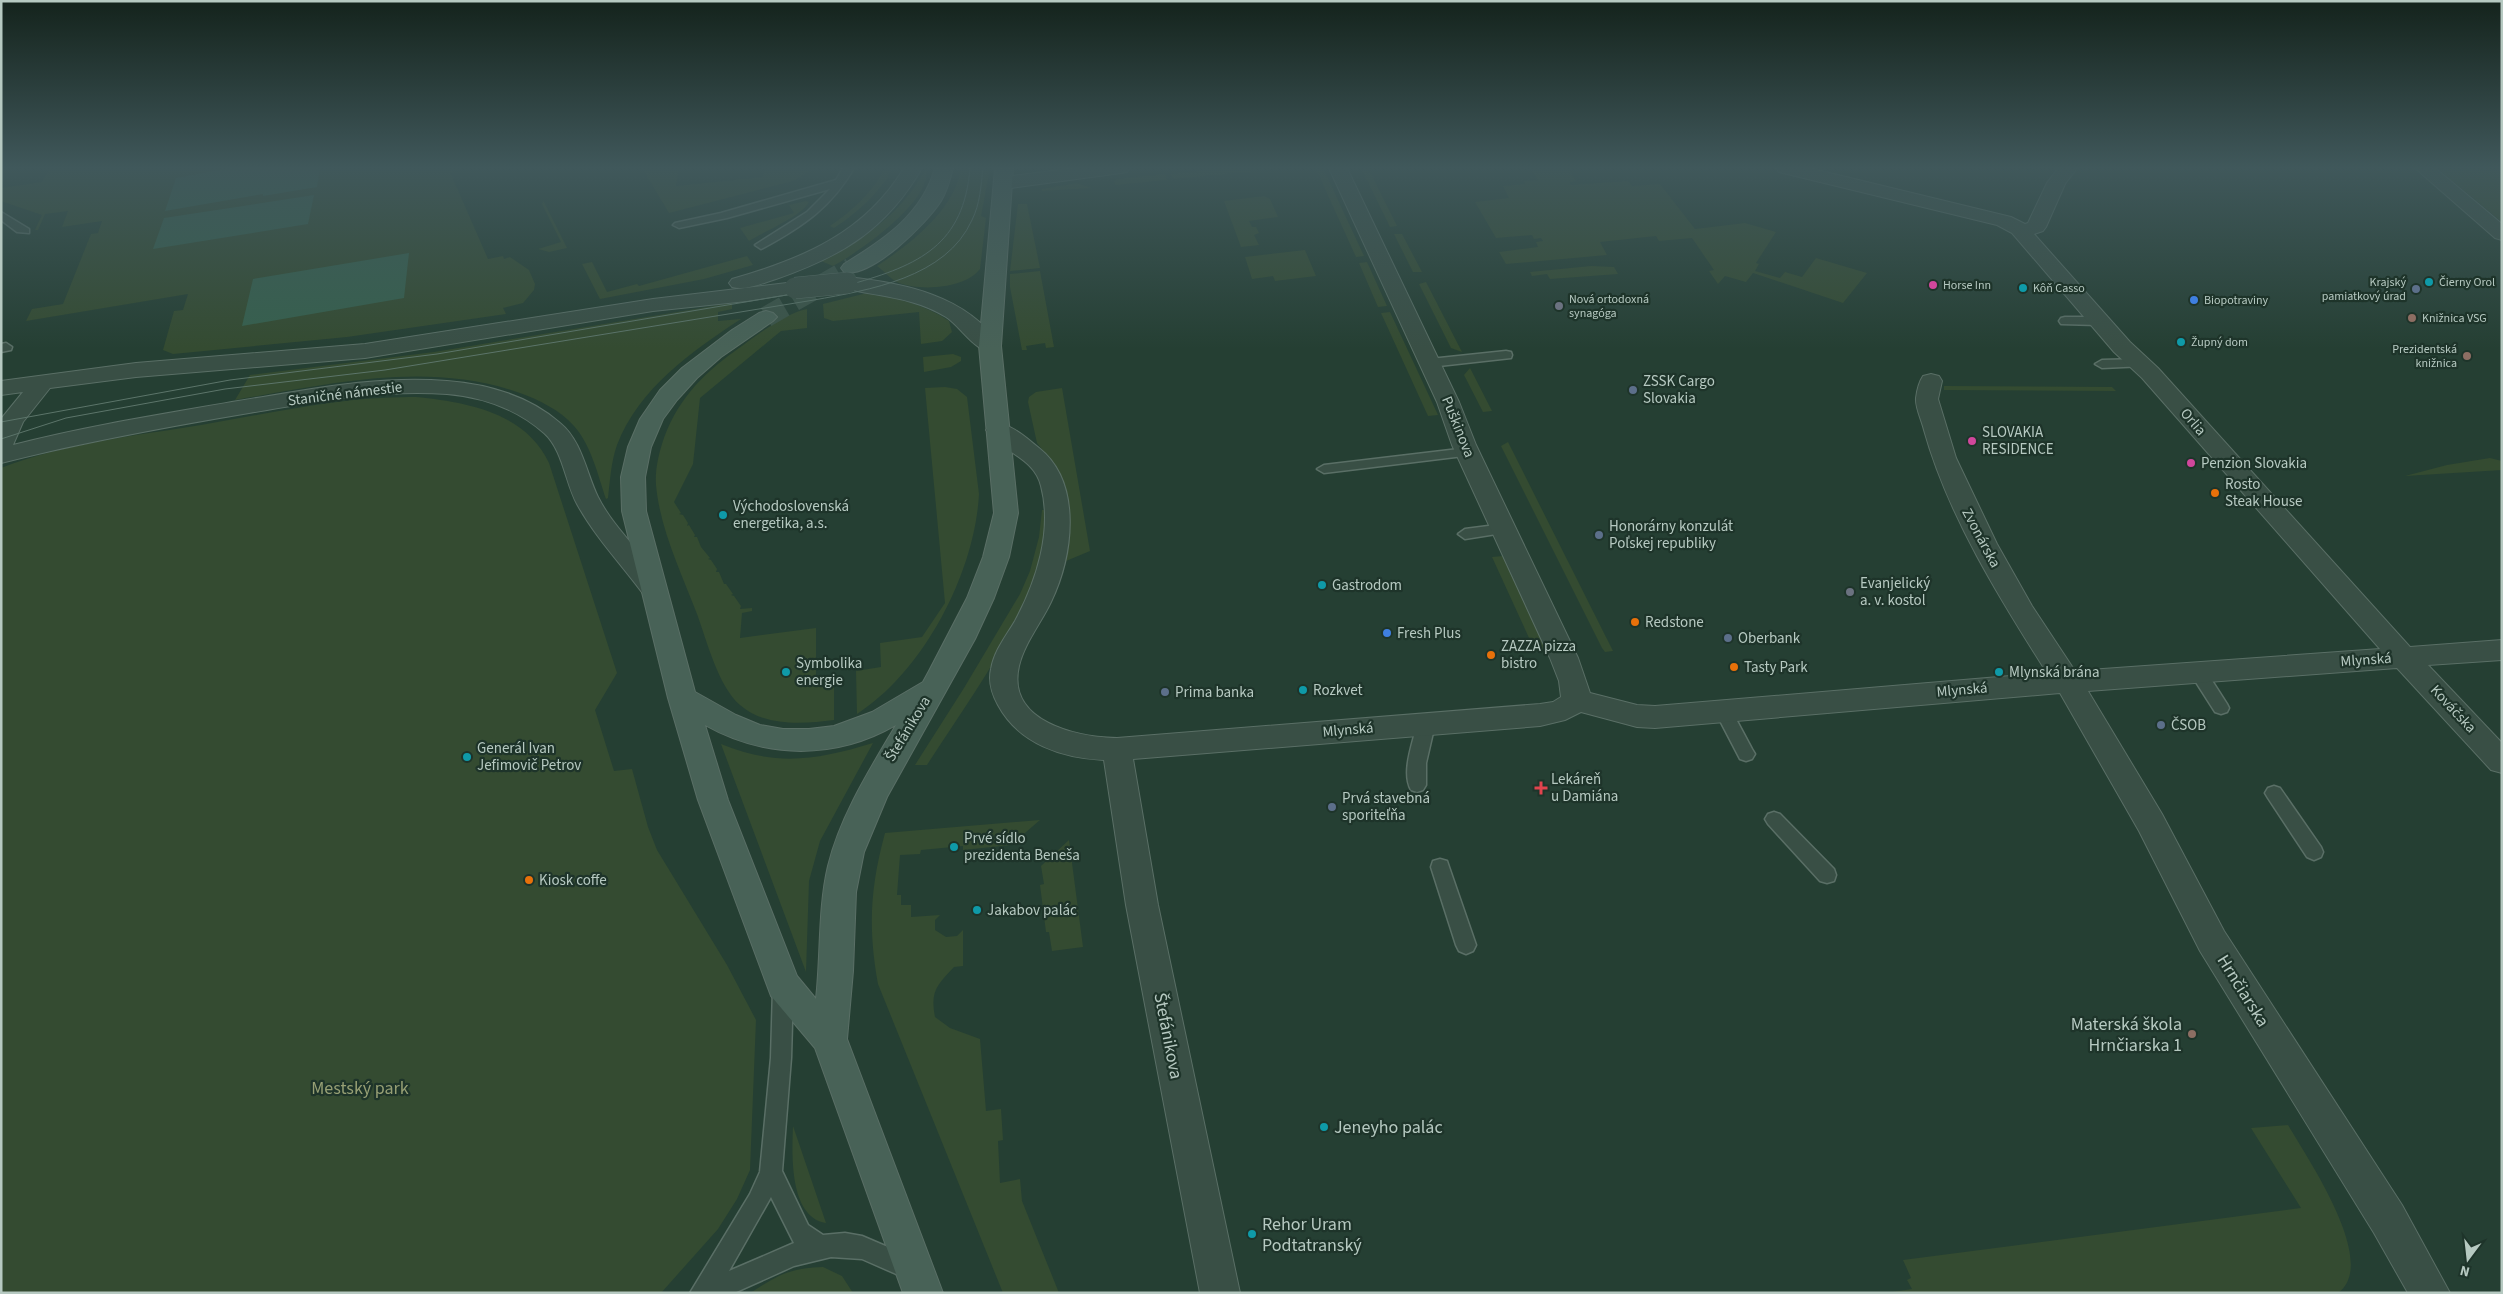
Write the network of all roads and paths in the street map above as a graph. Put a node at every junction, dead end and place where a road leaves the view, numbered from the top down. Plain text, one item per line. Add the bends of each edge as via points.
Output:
1 (17, 228) edge
2 (789, 228) edge
3 (861, 228) edge
4 (904, 228) edge
5 (1000, 228) edge
6 (1366, 228) edge
7 (2017, 228) edge
8 (2031, 228) edge
9 (2022, 231) junction
10 (25, 232) dead end
11 (761, 244) dead end
12 (849, 276) junction
13 (653, 305) junction
14 (766, 317) tunnel mouth
15 (2065, 321) dead end
16 (2098, 321) junction
17 (990, 346) junction
18 (1506, 355) dead end
19 (1430, 363) junction
20 (2140, 363) junction
21 (2102, 364) dead end
22 (44, 381) junction
23 (1931, 381) dead end
24 (1, 388) edge
25 (998, 430) junction
26 (1, 445) edge
27 (1467, 452) junction
28 (1, 456) edge
29 (1324, 469) dead end
30 (1504, 529) junction
31 (1465, 534) dead end
32 (653, 589) junction
33 (2502, 650) edge
34 (2404, 657) junction
35 (2198, 672) junction
36 (2067, 682) junction
37 (934, 686) junction
38 (1575, 693) junction
39 (682, 698) junction
40 (2221, 708) dead end
41 (1723, 711) junction
42 (1426, 724) junction
43 (1117, 749) junction
44 (1746, 754) dead end
45 (2502, 762) edge
46 (1417, 785) dead end
47 (2274, 793) dead end
48 (1774, 819) dead end
49 (2314, 852) dead end
50 (1440, 867) dead end
51 (1827, 875) dead end
52 (1466, 945) dead end
53 (783, 985) junction
54 (830, 1039) junction
55 (771, 1172) junction
56 (819, 1246) junction
57 (919, 1281) edge
58 (703, 1293) edge
59 (1220, 1293) edge
60 (2430, 1293) edge

1 - 10 lane
2 - 11 lane
3 - 13 street via 806,260 747,281
4 - 12 street
5 - 17 street
6 - 19 street, Puškinova
7 - 9 street
8 - 9 street
9 - 16 street, Orlia
12 - 13 street, bridge via 795,288
12 - 17 street via 938,304 958,316
13 - 22 street via 356,352
14 - 32 street, Štefánikova via 689,372 666,397 642,438 632,478 632,495
15 - 16 lane
16 - 20 street, Orlia
17 - 25 street
18 - 19 lane
19 - 27 street, Puškinova
20 - 21 lane
20 - 34 street, Orlia
22 - 24 street
22 - 26 street via 12,420
23 - 36 street, Zvonárska via 1927,399 1950,476 2021,611
25 - 37 street via 1006,513 1003,534 986,588
25 - 43 street, Mlynská via 1044,467 1054,487 1056,510 1054,557 1047,584 1007,660 1005,689 1015,712 1043,735 1079,746
27 - 29 lane
27 - 30 street, Puškinova
28 - 32 street, Staničné námestie via 192,416 366,388 433,387 482,394 519,406 551,426 562,439 589,504
30 - 31 lane
30 - 38 street, Puškinova via 1564,658
32 - 39 street, Štefánikova
33 - 34 street, Mlynská
34 - 35 street, Mlynská
34 - 45 street, Kováčska
35 - 36 street, Mlynská
35 - 40 lane
36 - 41 street, Mlynská
36 - 60 street, Hrnčiarska via 2151,823 2212,941 2388,1219
37 - 39 street, Štefánikova via 912,703 858,732 808,741 780,739 733,726
37 - 54 street, Štefánikova via 889,760 852,838 838,892
38 - 41 street, Mlynská via 1646,716
38 - 42 street, Mlynská via 1567,710 1556,713
39 - 53 street, Štefánikova via 713,800
41 - 44 lane
42 - 43 street, Mlynská
42 - 46 lane via 1416,763
43 - 59 street, Štefánikova via 1142,905
47 - 49 lane
48 - 51 lane
50 - 52 lane
53 - 54 street, Štefánikova
53 - 55 lane via 781,1058
54 - 57 street, Štefánikova
55 - 56 lane via 800,1232
55 - 58 lane via 758,1202
56 - 57 lane via 847,1245 878,1253
56 - 58 lane via 790,1254

